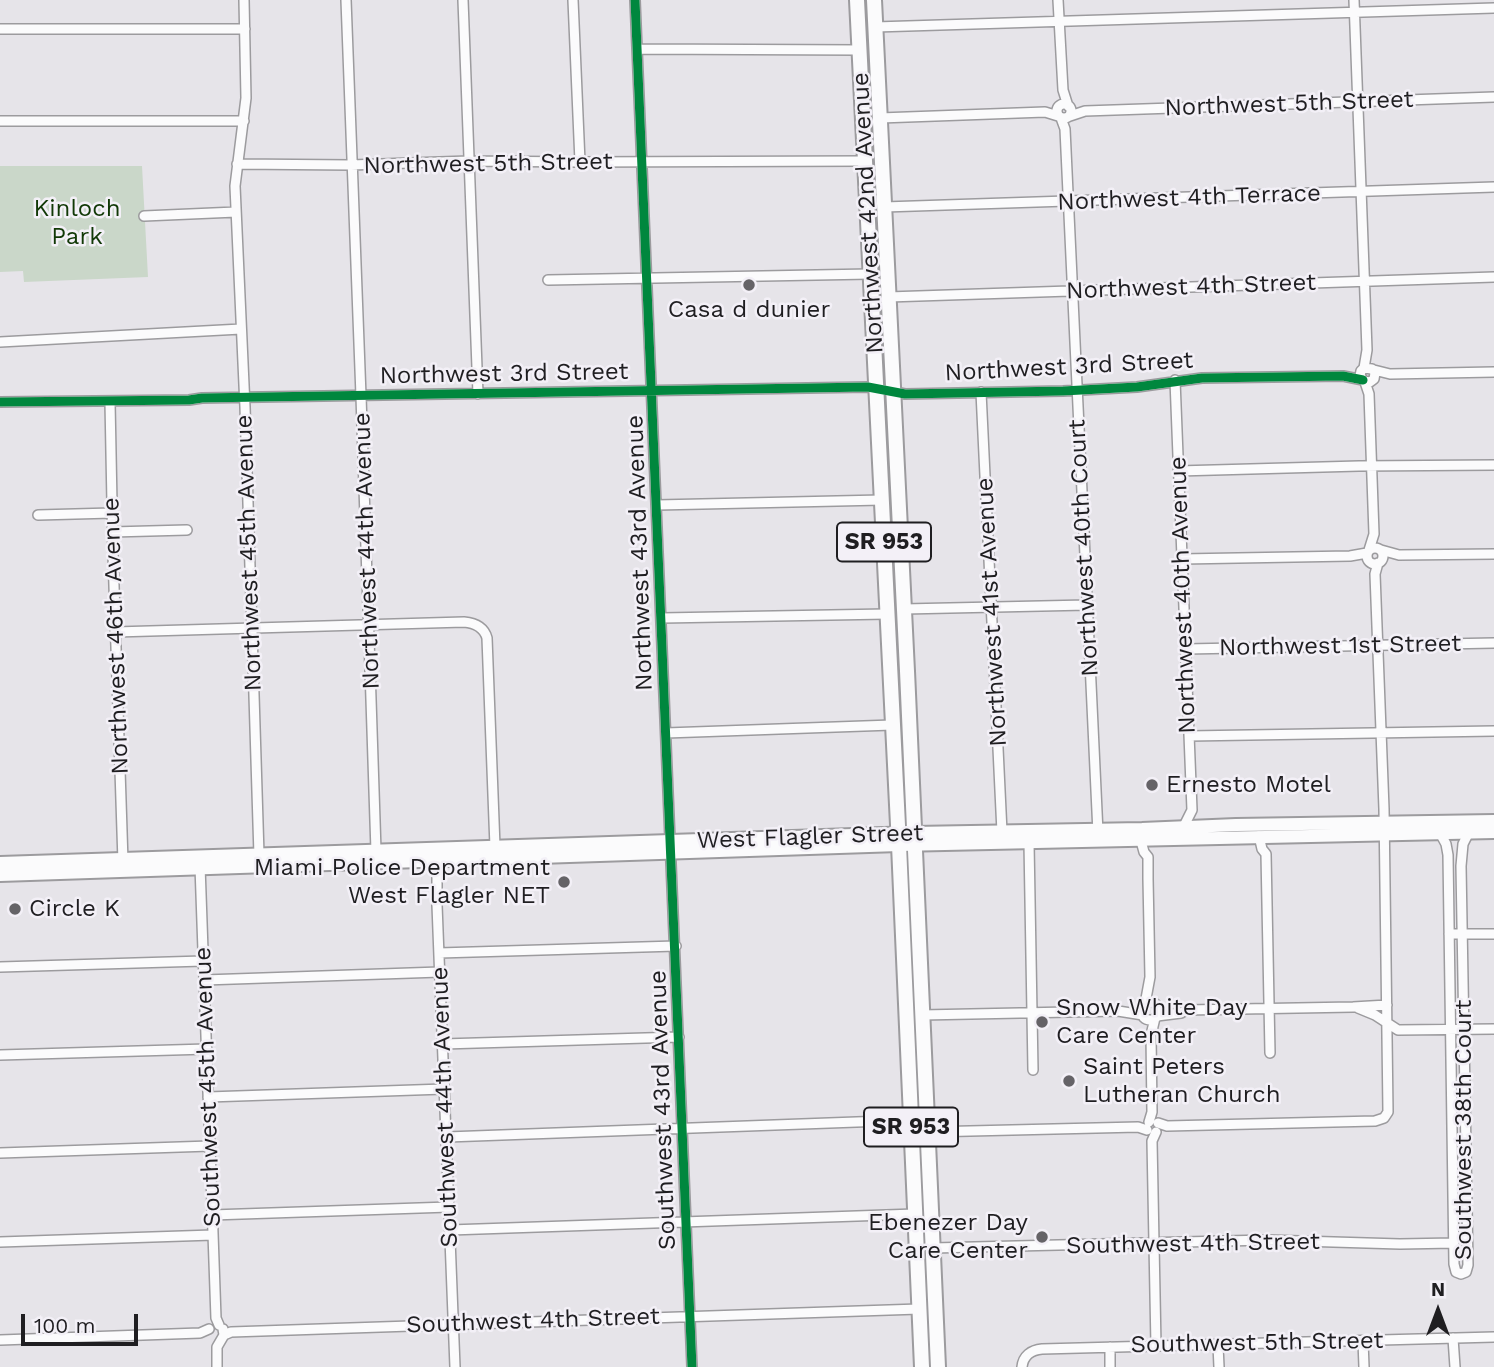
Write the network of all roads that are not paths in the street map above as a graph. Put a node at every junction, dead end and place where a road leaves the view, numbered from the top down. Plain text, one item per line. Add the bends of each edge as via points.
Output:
1 (244, 0) edge
2 (346, 0) edge
3 (463, 0) edge
4 (573, 0) edge
5 (635, 0) edge
6 (857, 0) edge
7 (874, 0) edge
8 (1058, 0) edge
9 (1354, 0) edge
10 (1494, 8) edge
11 (1354, 13) junction
12 (1059, 22) junction
13 (875, 27) junction
14 (0, 29) edge
15 (246, 29) junction
16 (637, 49) junction
17 (860, 50) junction
18 (862, 88) junction
19 (1494, 97) edge
20 (1358, 102) junction
21 (1064, 112) junction
22 (880, 118) junction
23 (0, 121) edge
24 (244, 121) junction
25 (468, 161) junction
26 (865, 161) junction
27 (580, 162) junction
28 (642, 162) junction
29 (237, 164) junction
30 (351, 165) junction
31 (1494, 187) edge
32 (883, 192) junction
33 (1362, 192) junction
34 (1068, 202) junction
35 (884, 207) junction
36 (236, 212) junction
37 (144, 216) dead end
38 (870, 274) junction
39 (647, 277) junction
40 (1494, 277) edge
41 (548, 280) dead end
42 (1365, 282) junction
43 (1073, 291) junction
44 (888, 297) junction
45 (241, 329) junction
46 (0, 342) edge
47 (1494, 372) edge
48 (1368, 375) junction
49 (1175, 380) junction
50 (877, 389) junction
51 (1077, 390) junction
52 (652, 391) junction
53 (893, 392) junction
54 (981, 392) junction
55 (478, 394) junction
56 (361, 396) junction
57 (244, 398) junction
58 (0, 402) edge
59 (110, 402) junction
60 (1494, 465) edge
61 (1371, 467) junction
62 (1178, 471) junction
63 (882, 500) junction
64 (657, 505) junction
65 (112, 513) junction
66 (38, 515) dead end
67 (187, 530) dead end
68 (112, 532) junction
69 (1494, 554) edge
70 (1374, 556) junction
71 (1182, 559) junction
72 (1087, 605) junction
73 (992, 608) junction
74 (904, 609) junction
75 (887, 614) junction
76 (662, 618) junction
77 (369, 626) junction
78 (252, 629) junction
79 (115, 632) junction
80 (905, 637) junction
81 (1494, 643) edge
82 (1378, 645) junction
83 (1186, 649) junction
84 (892, 725) junction
85 (1494, 731) edge
86 (666, 733) junction
87 (1381, 733) junction
88 (1189, 736) junction
89 (1192, 810) junction
90 (1494, 821) edge
91 (1201, 827) junction
92 (1182, 828) junction
93 (1384, 828) junction
94 (1002, 832) junction
95 (1469, 832) junction
96 (1494, 832) edge
97 (1440, 833) junction
98 (1098, 836) junction
99 (1265, 836) junction
100 (906, 839) junction
101 (1147, 841) junction
102 (1029, 843) junction
103 (495, 847) junction
104 (671, 847) junction
105 (376, 851) junction
106 (439, 854) junction
107 (259, 855) junction
108 (200, 862) junction
109 (0, 863) edge
110 (358, 863) junction
111 (123, 865) junction
112 (0, 875) edge
113 (1449, 934) junction
114 (1462, 934) junction
115 (1494, 934) edge
116 (676, 946) junction
117 (439, 953) junction
118 (203, 961) junction
119 (0, 967) edge
120 (440, 972) junction
121 (1150, 977) junction
122 (204, 980) junction
123 (905, 987) junction
124 (1156, 1004) junction
125 (1387, 1005) junction
126 (1353, 1007) junction
127 (1269, 1009) junction
128 (1186, 1010) junction
129 (1032, 1013) junction
130 (1148, 1013) junction
131 (906, 1015) junction
132 (922, 1015) junction
133 (1388, 1024) junction
134 (1494, 1029) edge
135 (1450, 1030) junction
136 (1464, 1030) junction
137 (680, 1037) junction
138 (443, 1044) junction
139 (923, 1046) junction
140 (207, 1049) junction
141 (1270, 1053) dead end
142 (0, 1055) edge
143 (1033, 1070) dead end
144 (444, 1089) junction
145 (208, 1097) junction
146 (911, 1120) junction
147 (1152, 1125) junction
148 (682, 1129) junction
149 (928, 1135) junction
150 (447, 1137) junction
151 (210, 1146) junction
152 (0, 1153) edge
153 (449, 1207) junction
154 (915, 1214) junction
155 (212, 1215) junction
156 (687, 1222) junction
157 (450, 1230) junction
158 (213, 1235) junction
159 (0, 1242) edge
160 (1154, 1243) junction
161 (1454, 1243) junction
162 (933, 1248) junction
163 (919, 1309) junction
164 (690, 1316) junction
165 (453, 1324) junction
166 (920, 1324) junction
167 (216, 1332) junction
168 (1494, 1337) edge
169 (1454, 1338) junction
170 (0, 1340) edge
171 (1363, 1341) junction
172 (937, 1343) junction
173 (1218, 1345) junction
174 (1156, 1346) junction
175 (1110, 1347) junction
176 (217, 1367) edge
177 (455, 1367) edge
178 (692, 1367) edge
179 (922, 1367) edge
180 (938, 1367) edge
181 (1022, 1367) edge
182 (1110, 1367) edge
183 (1219, 1367) edge
184 (1364, 1367) edge
185 (1455, 1367) edge

1 - 15 street, Northwest 45th Avenue
2 - 30 street, Northwest 44th Avenue
3 - 25 street
4 - 27 street
5 - 16 street, Northwest 43rd Avenue
6 - 17 main road, Northwest 42nd Avenue / SR 953
7 - 13 main road, Northwest 42nd Avenue / SR 953
8 - 12 street, Northwest 40th Court
9 - 11 street
10 - 11 street
11 - 12 street
11 - 20 street
12 - 13 street
12 - 21 street, Northwest 40th Court
13 - 22 main road, Northwest 42nd Avenue / SR 953
14 - 15 street
15 - 24 street, Northwest 45th Avenue
16 - 17 street
16 - 28 street, Northwest 43rd Avenue
17 - 18 main road, Northwest 42nd Avenue / SR 953
18 - 22 main road
18 - 26 main road, Northwest 42nd Avenue / SR 953
19 - 20 street, Northwest 5th Street
20 - 21 street, Northwest 5th Street
20 - 33 street
21 - 22 street
21 - 34 street, Northwest 40th Court
22 - 32 main road, Northwest 42nd Avenue / SR 953
23 - 24 street
24 - 29 street, Northwest 45th Avenue
25 - 27 street, Northwest 5th Street
25 - 30 street, Northwest 5th Street
25 - 55 street
26 - 28 street, Northwest 5th Street
26 - 32 main road via 876,171
26 - 38 main road, Northwest 42nd Avenue / SR 953
27 - 28 street, Northwest 5th Street
28 - 39 street, Northwest 43rd Avenue
29 - 30 street, Northwest 5th Street
29 - 36 street, Northwest 45th Avenue
30 - 56 street, Northwest 44th Avenue
31 - 33 street, Northwest 4th Terrace
32 - 35 main road, Northwest 42nd Avenue / SR 953
33 - 34 street, Northwest 4th Terrace
33 - 42 street
34 - 35 street, Northwest 4th Terrace
34 - 43 street, Northwest 40th Court
35 - 44 main road, Northwest 42nd Avenue / SR 953
36 - 37 street
36 - 45 street, Northwest 45th Avenue
38 - 39 street
38 - 50 main road, Northwest 42nd Avenue / SR 953
39 - 41 street
39 - 52 street, Northwest 43rd Avenue
40 - 42 street, Northwest 4th Street
42 - 43 street, Northwest 4th Street
42 - 48 street
43 - 44 street, Northwest 4th Street
43 - 51 street, Northwest 40th Court
44 - 53 main road, Northwest 42nd Avenue / SR 953
45 - 46 street
45 - 57 street, Northwest 45th Avenue
47 - 48 street, Northwest 3rd Street
48 - 49 street, Northwest 3rd Street
48 - 61 street
49 - 51 street, Northwest 3rd Street
49 - 62 street, Northwest 40th Avenue
50 - 52 street, Northwest 3rd Street
50 - 53 street, Northwest 3rd Street
50 - 63 main road, Northwest 42nd Avenue / SR 953
51 - 54 street, Northwest 3rd Street
51 - 72 street, Northwest 40th Court
52 - 55 street, Northwest 3rd Street
52 - 64 street, Northwest 43rd Avenue
53 - 54 street, Northwest 3rd Street
53 - 74 main road, Northwest 42nd Avenue / SR 953
54 - 73 street, Northwest 41st Avenue
55 - 56 street, Northwest 3rd Street
56 - 57 street, Northwest 3rd Street
56 - 77 street, Northwest 44th Avenue
57 - 59 street, Northwest 3rd Street
57 - 78 street, Northwest 45th Avenue
58 - 59 street, Northwest 3rd Street
59 - 65 street, Northwest 46th Avenue
60 - 61 street
61 - 62 street
61 - 70 street
62 - 71 street, Northwest 40th Avenue
63 - 64 street
63 - 75 main road, Northwest 42nd Avenue / SR 953
64 - 76 street, Northwest 43rd Avenue
65 - 66 street
65 - 68 street, Northwest 46th Avenue
67 - 68 street
68 - 79 street, Northwest 46th Avenue
69 - 70 street
70 - 71 street
70 - 82 street
71 - 83 street, Northwest 40th Avenue
72 - 73 street
72 - 98 street, Northwest 40th Court
73 - 74 street
73 - 94 street, Northwest 41st Avenue
74 - 80 main road, Northwest 42nd Avenue / SR 953
75 - 76 street
75 - 80 main road
75 - 84 main road, Northwest 42nd Avenue / SR 953
76 - 86 street, Northwest 43rd Avenue
77 - 78 street
77 - 103 street via 464,622 481,628 487,638
77 - 105 street, Northwest 44th Avenue
78 - 79 street
78 - 107 street, Northwest 45th Avenue
79 - 111 street, Northwest 46th Avenue
80 - 100 main road, Northwest 42nd Avenue / SR 953
81 - 82 street, Northwest 1st Street
82 - 83 street, Northwest 1st Street
82 - 87 street
83 - 88 street, Northwest 40th Avenue
84 - 86 street
84 - 100 main road, Northwest 42nd Avenue / SR 953
85 - 87 street
86 - 104 street, Northwest 43rd Avenue
87 - 88 street
87 - 93 street
88 - 89 street, Northwest 40th Avenue
89 - 91 street, Northwest 40th Avenue
89 - 92 street
90 - 93 main road, West Flagler Street
91 - 92 main road, West Flagler Street
91 - 93 main road, West Flagler Street
92 - 98 main road, West Flagler Street
93 - 97 main road, West Flagler Street
93 - 99 main road, West Flagler Street
93 - 125 street
94 - 98 main road, West Flagler Street
94 - 100 main road, West Flagler Street
95 - 96 main road, West Flagler Street
95 - 97 main road, West Flagler Street
95 - 114 street, Southwest 38th Court via 1461,859
97 - 113 street, Southwest 38th Court via 1447,855
98 - 101 main road, West Flagler Street
98 - 102 main road, West Flagler Street
99 - 101 main road, West Flagler Street
99 - 127 street
100 - 102 main road, West Flagler Street
100 - 104 main road, West Flagler Street
100 - 123 main road, SR 953
100 - 132 main road, SR 953
101 - 121 street
102 - 129 street
103 - 104 main road, West Flagler Street
103 - 106 main road, West Flagler Street
104 - 106 main road, West Flagler Street
104 - 116 street, Southwest 43rd Avenue
105 - 106 main road, West Flagler Street
105 - 107 main road, West Flagler Street
105 - 110 main road
106 - 110 main road, West Flagler Street
106 - 117 street, Southwest 44th Avenue
107 - 108 main road, West Flagler Street
108 - 110 main road, West Flagler Street
108 - 111 main road, West Flagler Street
108 - 118 street, Southwest 45th Avenue
109 - 111 main road, West Flagler Street
111 - 112 main road, West Flagler Street
113 - 114 street
113 - 135 street, Southwest 38th Court
114 - 115 street
114 - 136 street, Southwest 38th Court
116 - 117 street
116 - 137 street, Southwest 43rd Avenue
117 - 120 street, Southwest 44th Avenue
118 - 119 street
118 - 122 street, Southwest 45th Avenue
120 - 122 street
120 - 138 street, Southwest 44th Avenue
121 - 124 street
121 - 130 street
122 - 140 street, Southwest 45th Avenue
123 - 131 main road, SR 953
123 - 132 main road via 913,1009
124 - 128 street
124 - 130 street via 1150,1002
125 - 126 street
125 - 133 street
126 - 127 street
126 - 133 street
127 - 128 street
127 - 141 street
128 - 130 street
129 - 130 street
129 - 132 street
129 - 143 street
130 - 147 street
131 - 139 main road via 915,1024
131 - 146 main road, SR 953
132 - 139 main road, SR 953
133 - 135 street via 1398,1030
133 - 147 street via 1389,1108 1380,1120
134 - 136 street
135 - 136 street
135 - 161 street, Southwest 38th Court
136 - 161 street, Southwest 38th Court via 1468,1265 1464,1273 1454,1268
137 - 138 street
137 - 148 street, Southwest 43rd Avenue
138 - 144 street, Southwest 44th Avenue
139 - 149 main road, SR 953
140 - 142 street
140 - 145 street, Southwest 45th Avenue
144 - 145 street
144 - 150 street, Southwest 44th Avenue
145 - 151 street, Southwest 45th Avenue
146 - 148 street
146 - 149 main road
146 - 154 main road, SR 953
147 - 149 street
147 - 160 street
148 - 150 street
148 - 156 street, Southwest 43rd Avenue
149 - 162 main road, SR 953
150 - 153 street, Southwest 44th Avenue
151 - 152 street
151 - 155 street, Southwest 45th Avenue
153 - 155 street
153 - 157 street, Southwest 44th Avenue
154 - 156 street
154 - 163 main road, SR 953
155 - 158 street, Southwest 45th Avenue
156 - 157 street
156 - 164 street, Southwest 43rd Avenue
157 - 165 street, Southwest 44th Avenue
158 - 159 street
158 - 167 street, Southwest 45th Avenue
160 - 161 street, Southwest 4th Street
160 - 162 street, Southwest 4th Street
160 - 174 street
162 - 172 main road, SR 953
163 - 164 street, Southwest 4th Street
163 - 166 main road, SR 953
164 - 165 street, Southwest 4th Street
164 - 178 street, Southwest 43rd Avenue
165 - 167 street, Southwest 4th Street
165 - 177 street, Southwest 44th Avenue
166 - 172 main road via 926,1336
166 - 179 main road, SR 953
167 - 170 street, Southwest 4th Street
167 - 176 street, Southwest 45th Avenue
168 - 169 street, Southwest 5th Street
169 - 171 street, Southwest 5th Street
169 - 185 street
171 - 173 street, Southwest 5th Street
171 - 184 street
172 - 180 main road, SR 953
173 - 174 street, Southwest 5th Street
173 - 183 street
174 - 175 street, Southwest 5th Street
175 - 181 street, Southwest 5th Street via 1036,1350 1027,1355
175 - 182 street

